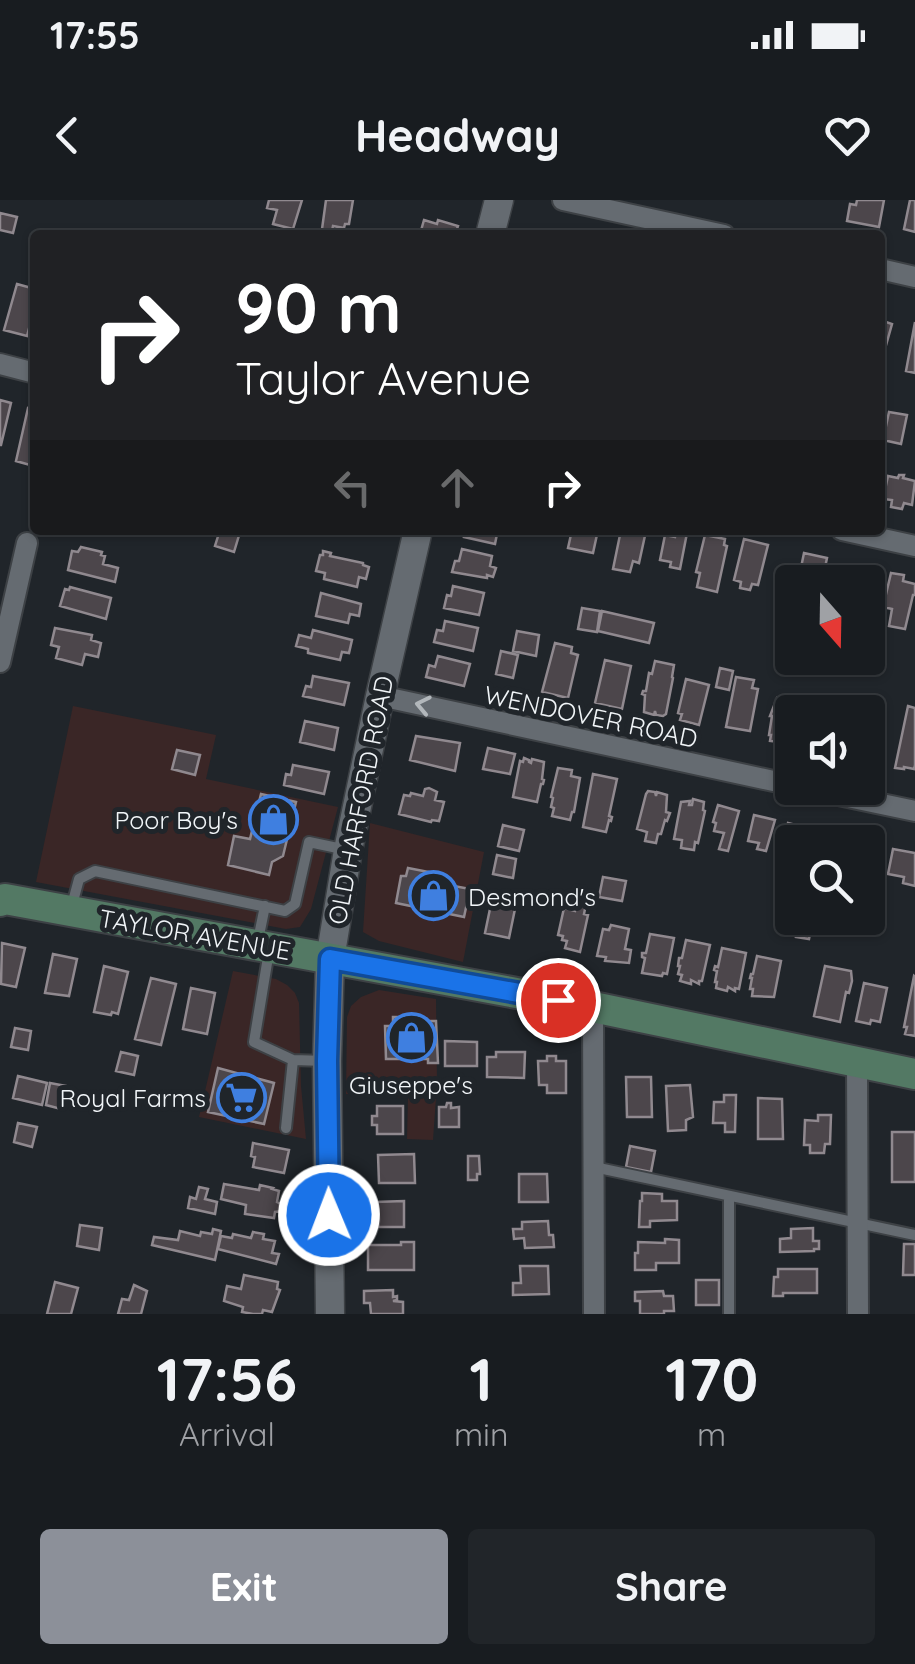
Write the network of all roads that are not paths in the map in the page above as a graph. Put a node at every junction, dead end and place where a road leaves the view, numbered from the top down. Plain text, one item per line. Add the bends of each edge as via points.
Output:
1 (500, 200) edge
2 (564, 200) edge
3 (491, 230) edge
4 (701, 230) edge
5 (885, 270) edge
6 (915, 277) edge
7 (0, 364) edge
8 (30, 372) edge
9 (417, 535) edge
10 (865, 535) edge
11 (27, 543) dead end
12 (915, 546) edge
13 (0, 662) edge
14 (380, 696) junction
15 (775, 781) edge
16 (885, 805) edge
17 (915, 811) edge
18 (348, 850) junction
19 (2, 898) edge
20 (265, 906) junction
21 (70, 911) junction
22 (263, 946) junction
23 (330, 959) junction
24 (593, 1007) junction
25 (292, 1060) junction
26 (327, 1061) junction
27 (857, 1062) junction
28 (915, 1074) edge
29 (286, 1128) dead end
30 (594, 1167) junction
31 (729, 1196) junction
32 (858, 1222) junction
33 (915, 1234) edge
34 (330, 1314) edge
35 (594, 1314) edge
36 (729, 1314) edge
37 (858, 1314) edge

1 - 3 street
2 - 4 street
5 - 6 street
7 - 8 street
9 - 14 street, OLD HARFORD ROAD
10 - 12 street
11 - 13 street
15 -> 14 street, WENDOVER ROAD
14 - 18 street, OLD HARFORD ROAD
16 - 17 street
18 - 20 lane via 309,842 295,904 285,910
18 - 23 street, OLD HARFORD ROAD
19 - 21 main road, TAYLOR AVENUE
20 - 21 lane via 95,872 80,879
20 - 22 lane
21 - 22 main road, TAYLOR AVENUE
22 - 23 main road, TAYLOR AVENUE
22 - 25 lane via 254,1042
23 - 24 main road, TAYLOR AVENUE
23 - 26 street, OLD HARFORD ROAD
24 - 27 main road, TAYLOR AVENUE
24 - 30 street
25 - 26 lane
25 - 29 lane
26 - 34 street, OLD HARFORD ROAD
27 - 28 main road, TAYLOR AVENUE
27 - 32 street
30 - 31 lane
30 - 35 street
31 - 32 lane
31 - 36 lane
32 - 33 lane
32 - 37 street

